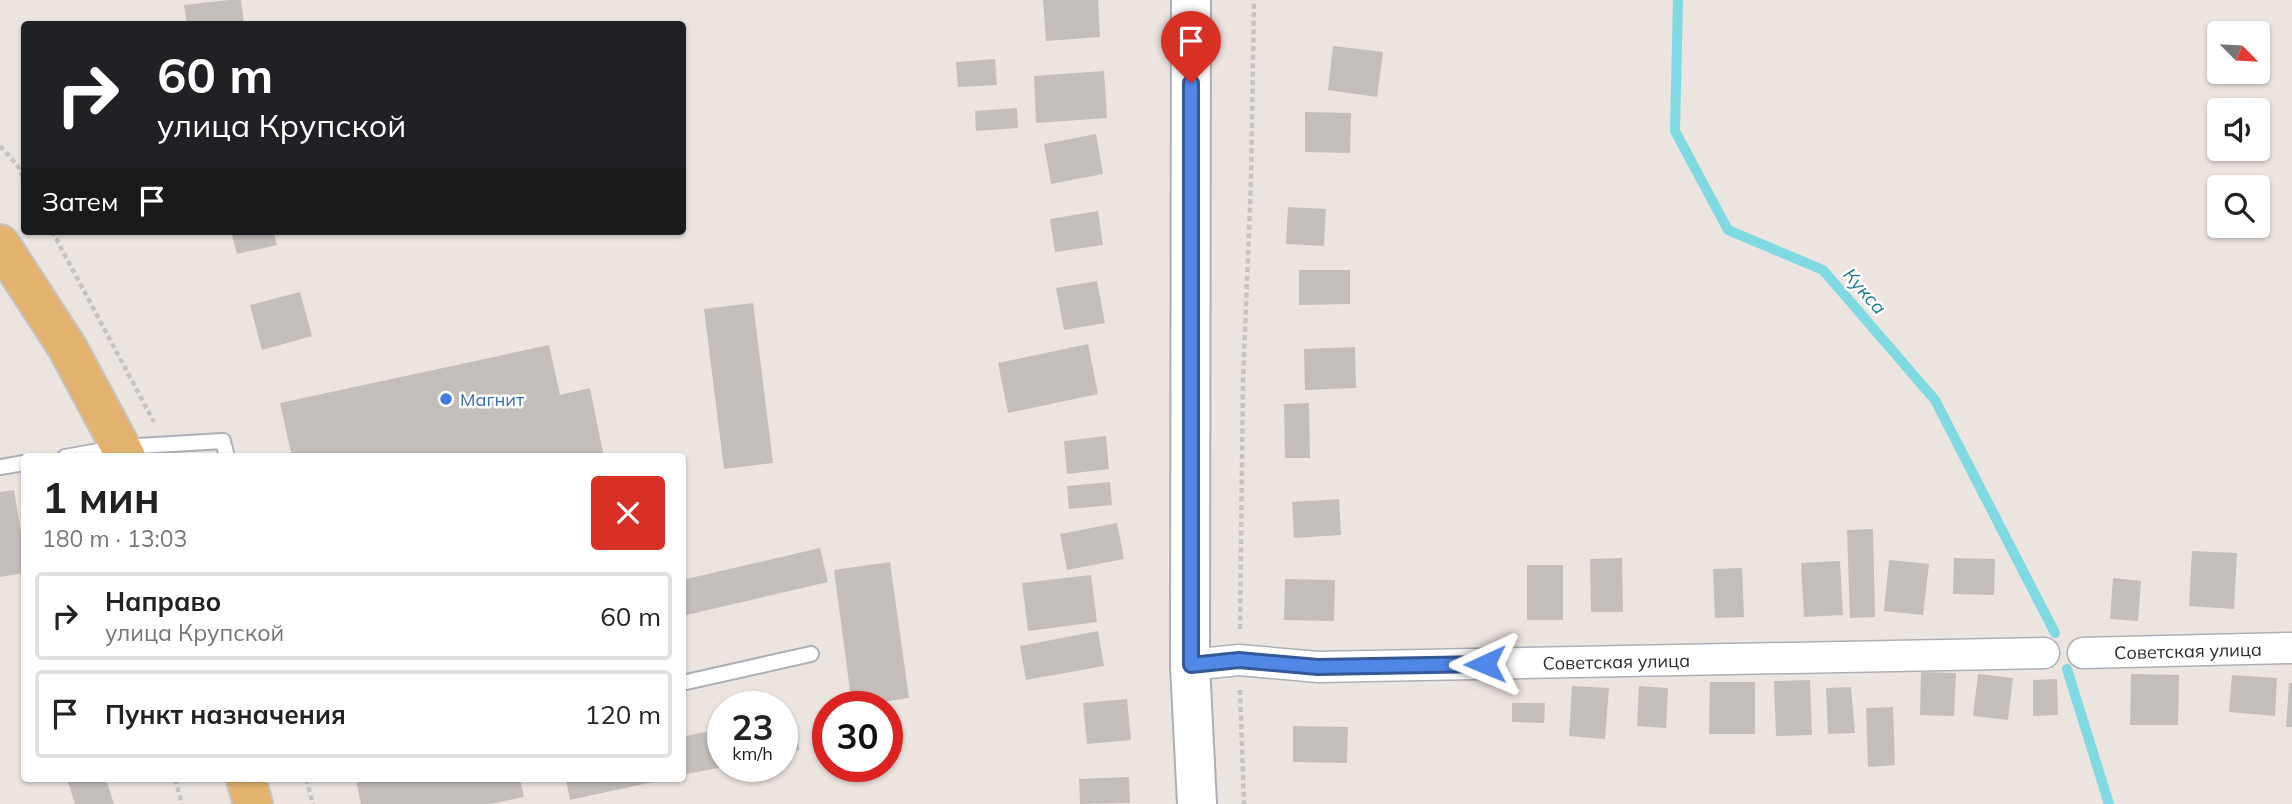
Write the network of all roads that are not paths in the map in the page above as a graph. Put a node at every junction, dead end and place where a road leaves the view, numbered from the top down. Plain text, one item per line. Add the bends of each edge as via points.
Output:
1 (1191, 0) edge
2 (0, 244) edge
3 (123, 452) edge
4 (226, 453) edge
5 (21, 464) edge
6 (0, 467) edge
7 (2292, 648) edge
8 (2044, 653) dead end
9 (2083, 653) dead end
10 (811, 654) dead end
11 (1191, 665) junction
12 (686, 681) edge
13 (249, 782) edge
14 (253, 804) edge
15 (1197, 804) edge

1 - 11 street
2 - 3 main road via 67,347
3 - 4 lane via 223,441
5 - 6 lane
7 - 9 street, Советская улица
8 - 11 street, Советская улица via 1318,667 1239,660
10 - 12 lane
11 - 15 street
13 - 14 main road

